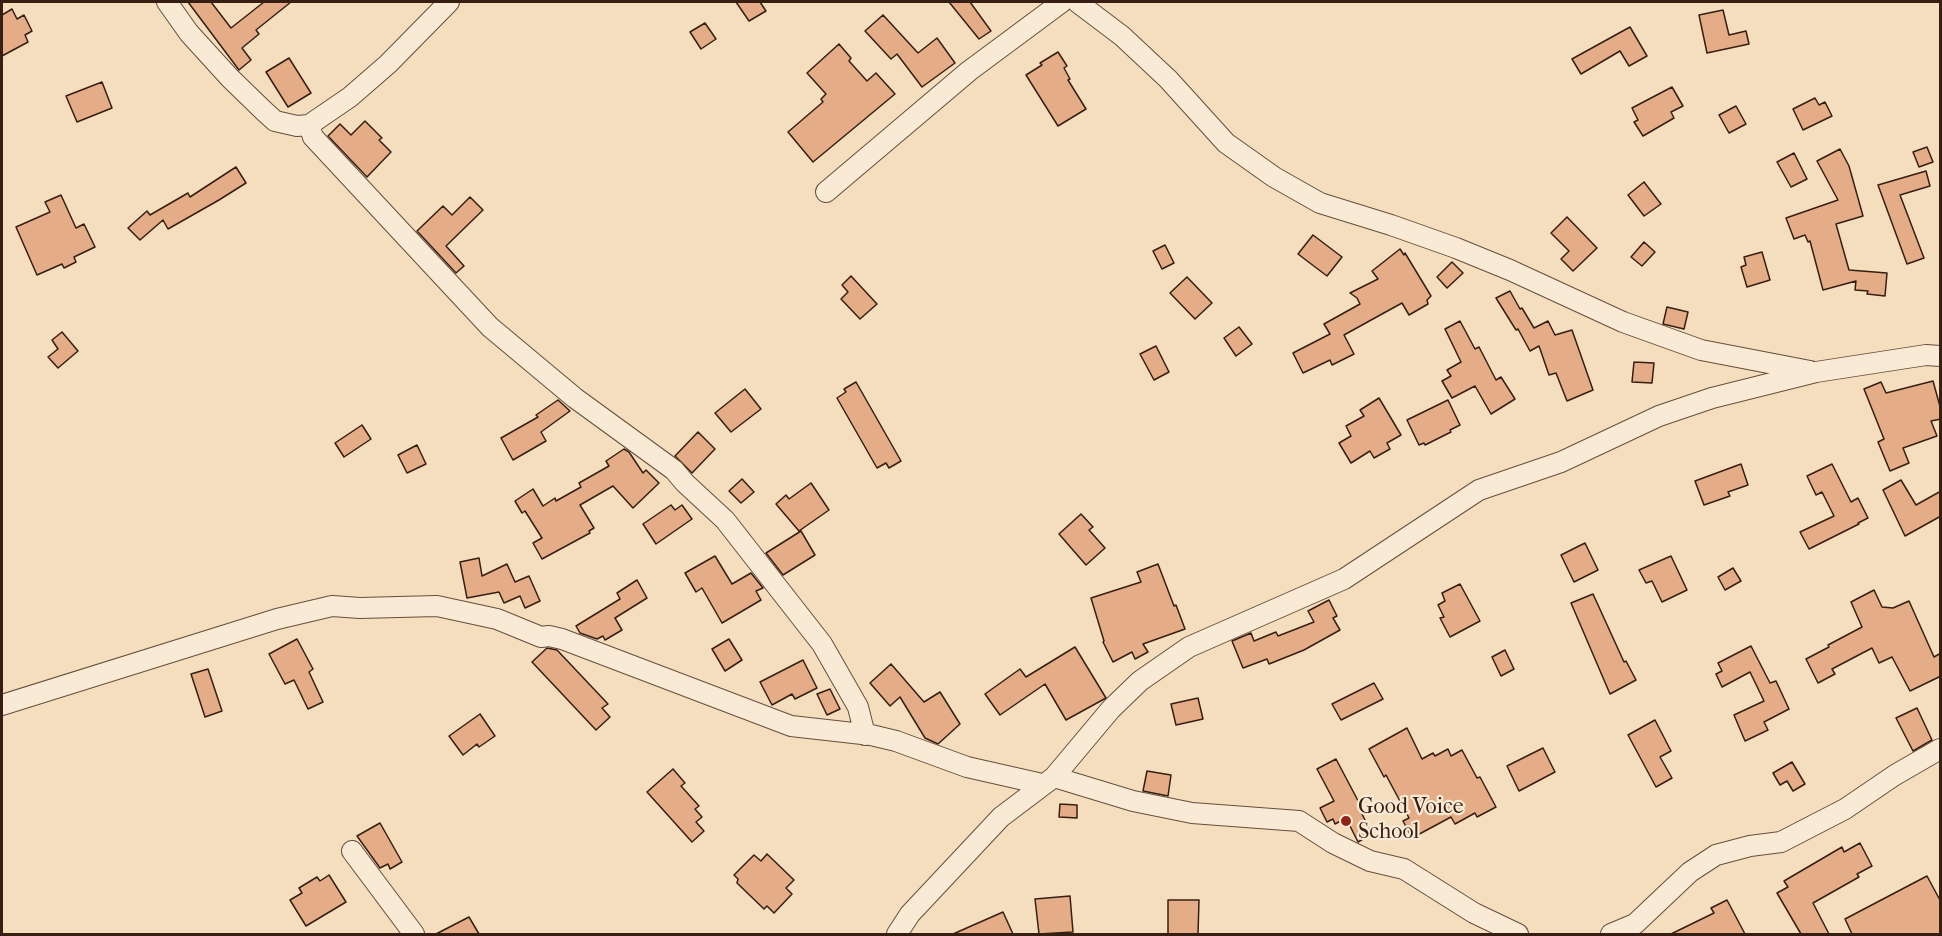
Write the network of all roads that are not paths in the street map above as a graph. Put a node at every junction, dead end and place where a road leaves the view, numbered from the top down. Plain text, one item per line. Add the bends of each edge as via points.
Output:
1 (167, 2) edge
2 (450, 2) edge
3 (1062, 2) edge
4 (1077, 2) edge
5 (309, 125) junction
6 (826, 192) dead end
7 (1941, 356) edge
8 (1816, 372) junction
9 (2, 705) edge
10 (865, 735) junction
11 (1941, 749) edge
12 (1048, 781) junction
13 (352, 851) dead end
14 (414, 934) edge
15 (897, 934) edge
16 (1518, 934) edge
17 (1611, 934) edge

1 - 5 street via 189,33 274,121
2 - 5 street via 388,64
3 - 6 street via 969,71
4 - 8 street via 1122,36 1226,143 1320,203 1456,248 1623,322 1701,350
5 - 10 street via 313,137 490,327 575,398 674,470 724,520 822,644 858,707
7 - 8 street
8 - 12 street via 1712,398 1659,416 1561,462 1479,490 1344,579 1189,647 1140,681
9 - 10 street via 332,606 437,606 497,619 541,637 562,639 791,726
10 - 12 street via 896,741 967,766
11 - 17 street via 1845,809 1781,842 1716,855 1690,872 1635,924
12 - 15 street via 1001,817 910,914
12 - 16 street via 1192,813 1299,821 1370,861 1404,869 1474,913
13 - 14 street

